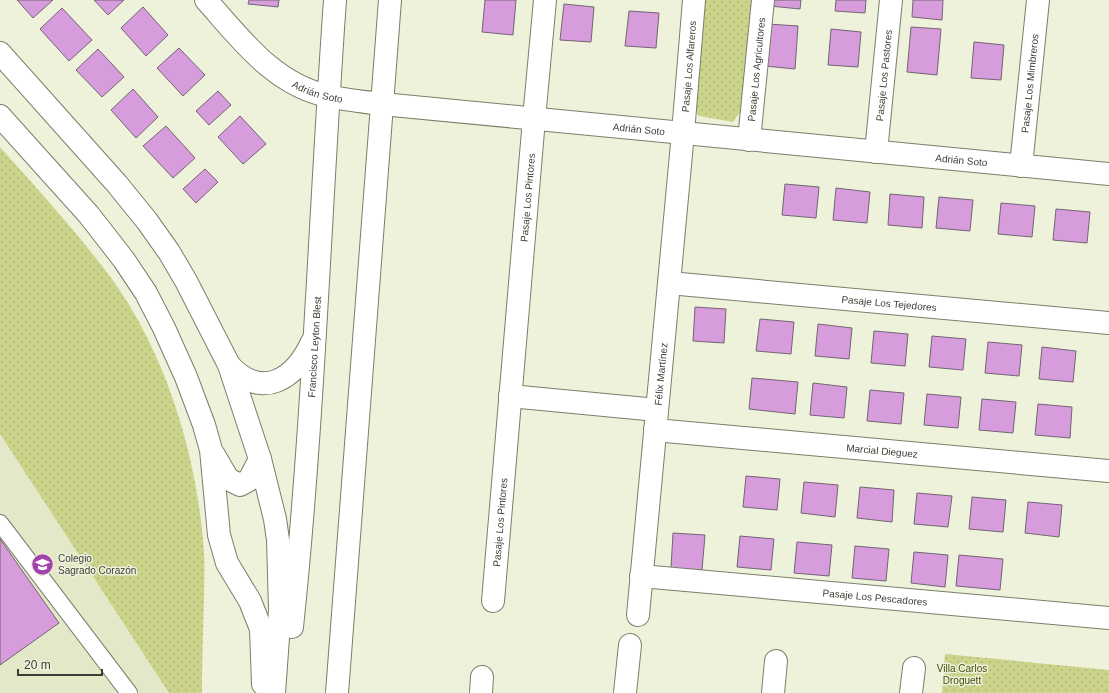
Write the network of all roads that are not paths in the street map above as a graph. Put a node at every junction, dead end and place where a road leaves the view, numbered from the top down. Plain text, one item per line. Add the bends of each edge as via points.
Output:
1 (206, 0) edge
2 (335, 0) edge
3 (390, 0) edge
4 (545, 0) edge
5 (694, 0) edge
6 (763, 0) edge
7 (891, 0) edge
8 (1038, 0) edge
9 (0, 53) edge
10 (328, 96) junction
11 (382, 104) junction
12 (0, 116) edge
13 (534, 119) junction
14 (684, 133) junction
15 (749, 140) junction
16 (876, 152) junction
17 (1022, 166) junction
18 (1109, 174) edge
19 (669, 283) junction
20 (1109, 323) edge
21 (314, 337) junction
22 (229, 365) junction
23 (510, 396) junction
24 (656, 420) junction
25 (212, 450) junction
26 (260, 459) junction
27 (1109, 471) edge
28 (0, 523) edge
29 (641, 576) junction
30 (493, 601) dead end
31 (638, 615) dead end
32 (1109, 618) edge
33 (630, 645) dead end
34 (776, 661) dead end
35 (914, 668) dead end
36 (129, 693) edge
37 (265, 693) edge
38 (274, 693) edge
39 (281, 693) edge
40 (337, 693) edge
41 (625, 693) edge
42 (772, 693) edge
43 (911, 693) edge

1 - 10 street, Adrián Soto via 268,66 301,87
2 - 10 street, Francisco Leyton Blest
3 - 11 street
4 - 13 street, Pasaje Los Pintores
5 - 14 street, Pasaje Los Alfareros
6 - 15 street, Pasaje Los Agricultores
7 - 16 street, Pasaje Los Pastores
8 - 17 street, Pasaje Los Mimbreros
9 - 22 street via 147,221 186,281
10 - 11 street, Adrián Soto
10 - 21 street, Francisco Leyton Blest
11 - 13 street, Adrián Soto
11 - 40 street
12 - 25 street via 89,215 146,293 186,377
13 - 14 street, Adrián Soto
13 - 23 street, Pasaje Los Pintores
14 - 15 street, Adrián Soto
14 - 19 street, Félix Martínez
15 - 16 street, Adrián Soto
16 - 17 street, Adrián Soto
17 - 18 street, Adrián Soto
19 - 20 street, Pasaje Los Tejedores
19 - 24 street, Félix Martínez
21 - 22 street via 299,365 284,378 273,382 262,383 248,379
21 - 39 street, Francisco Leyton Blest via 299,557 290,651
22 - 26 street
23 - 24 street
23 - 30 street, Pasaje Los Pintores
24 - 27 street, Marcial Dieguez
24 - 29 street, Félix Martínez
25 - 26 street via 228,480 240,485 249,480
25 - 37 street via 219,535 227,563 250,601 261,629 262,680
26 - 38 street via 278,540 280,610
28 - 36 lane
29 - 31 street, Félix Martínez
29 - 32 street, Pasaje Los Pescadores
33 - 41 street
34 - 42 street
35 - 43 street

